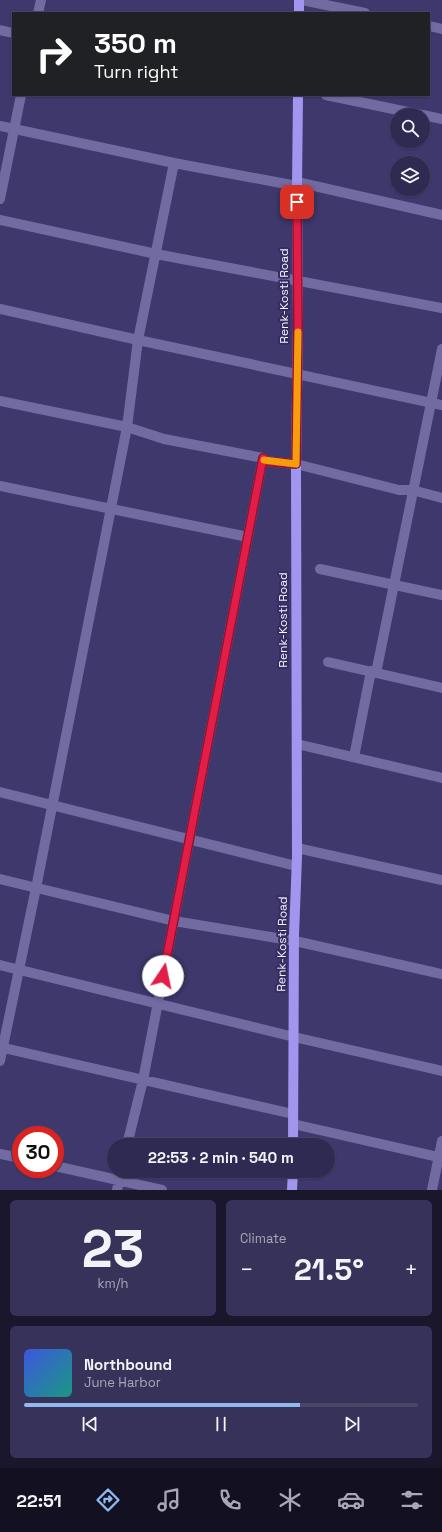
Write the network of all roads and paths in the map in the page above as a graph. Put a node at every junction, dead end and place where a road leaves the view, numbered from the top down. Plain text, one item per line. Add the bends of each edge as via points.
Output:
1 (41, 0) edge
2 (300, 0) edge
3 (38, 12) edge
4 (299, 12) edge
5 (360, 12) edge
6 (430, 26) edge
7 (442, 29) edge
8 (0, 30) edge
9 (12, 32) edge
10 (21, 96) edge
11 (298, 96) edge
12 (331, 96) edge
13 (390, 108) edge
14 (430, 117) edge
15 (442, 119) edge
16 (0, 126) edge
17 (14, 129) junction
18 (174, 163) junction
19 (297, 184) junction
20 (0, 199) edge
21 (442, 215) edge
22 (0, 220) edge
23 (156, 254) junction
24 (298, 280) junction
25 (442, 308) edge
26 (0, 309) edge
27 (138, 340) junction
28 (442, 349) edge
29 (297, 374) junction
30 (0, 402) edge
31 (431, 403) junction
32 (442, 406) edge
33 (127, 427) junction
34 (263, 458) junction
35 (296, 464) junction
36 (0, 486) edge
37 (412, 490) junction
38 (442, 498) edge
39 (111, 510) junction
40 (248, 537) junction
41 (320, 569) dead end
42 (394, 584) junction
43 (442, 595) edge
44 (328, 662) dead end
45 (374, 672) junction
46 (442, 688) edge
47 (296, 744) junction
48 (354, 757) junction
49 (442, 778) edge
50 (0, 792) edge
51 (52, 806) junction
52 (190, 840) junction
53 (297, 848) junction
54 (296, 866) junction
55 (0, 879) edge
56 (442, 880) edge
57 (36, 888) junction
58 (174, 921) junction
59 (295, 941) junction
60 (0, 965) edge
61 (19, 970) junction
62 (442, 974) edge
63 (158, 1004) junction
64 (294, 1037) junction
65 (2, 1048) edge
66 (0, 1061) edge
67 (442, 1071) edge
68 (144, 1080) junction
69 (293, 1119) junction
70 (129, 1138) edge
71 (293, 1138) edge
72 (442, 1141) edge
73 (0, 1154) edge
74 (12, 1156) edge
75 (441, 1158) edge
76 (64, 1168) edge
77 (293, 1178) edge
78 (119, 1180) edge
79 (162, 1190) edge
80 (292, 1190) edge
81 (432, 1190) edge

1 - 3 street
2 - 4 main road
2 - 5 street
6 - 7 street
8 - 9 street
10 - 17 street
11 - 19 main road, Renk-Kosti Road
12 - 13 street
14 - 15 street
16 - 17 street
17 - 18 street
17 - 20 street
18 - 19 street
18 - 23 street
19 - 21 street
19 - 24 main road, Renk-Kosti Road
22 - 23 street
23 - 24 street
23 - 27 street
24 - 25 street
24 - 29 main road, Renk-Kosti Road
26 - 27 street
27 - 29 street
27 - 33 street
28 - 31 street
29 - 31 street
29 - 35 main road, Renk-Kosti Road
30 - 33 street
31 - 32 street
31 - 37 street
33 - 34 street via 164,439
33 - 39 street
34 - 35 street via 264,461
34 - 40 street
35 - 37 street via 399,490
35 - 47 main road, Renk-Kosti Road
36 - 39 street
37 - 38 street
37 - 42 street
39 - 40 street
39 - 51 street
40 - 52 street
41 - 42 street
42 - 43 street
42 - 45 street
44 - 45 street
45 - 46 street
45 - 48 street
47 - 48 street
47 - 53 main road, Renk-Kosti Road
48 - 49 street
50 - 51 street
51 - 52 street
51 - 57 street
52 - 54 street
52 - 58 street
53 - 54 main road, Renk-Kosti Road
53 - 56 street
54 - 59 main road, Renk-Kosti Road
55 - 57 street
57 - 58 street
57 - 61 street
58 - 59 street
58 - 63 street
59 - 62 street
59 - 64 main road, Renk-Kosti Road
60 - 61 street
61 - 63 street
61 - 65 street
63 - 64 street
63 - 68 street
64 - 67 street
64 - 69 main road, Renk-Kosti Road
65 - 66 street
65 - 68 street
68 - 69 street
68 - 70 street
69 - 71 main road, Renk-Kosti Road
69 - 75 street
72 - 75 street
73 - 74 street
75 - 81 street
76 - 78 street
77 - 80 main road
78 - 79 street

